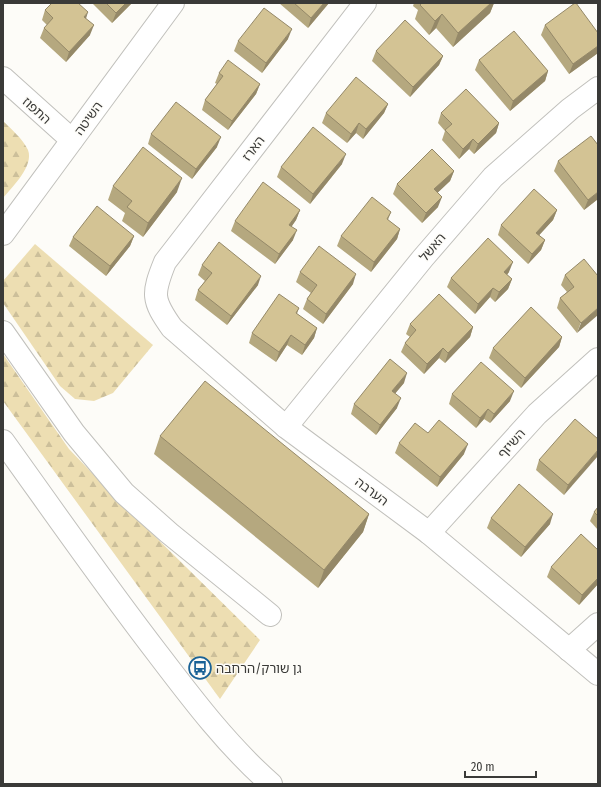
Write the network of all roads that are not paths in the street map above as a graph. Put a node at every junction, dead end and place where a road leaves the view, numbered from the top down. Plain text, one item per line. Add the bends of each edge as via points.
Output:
1 (173, 3) edge
2 (365, 3) edge
3 (3, 78) edge
4 (598, 88) edge
5 (72, 140) junction
6 (3, 234) edge
7 (156, 300) joint
8 (3, 332) edge
9 (598, 359) edge
10 (286, 427) junction
11 (3, 441) edge
12 (429, 533) junction
13 (270, 614) dead end
14 (598, 624) edge
15 (569, 650) junction
16 (598, 674) edge
17 (271, 784) edge

1 - 5 street, השיטה
2 - 7 street, הארז via 165,262 156,285
3 - 5 street, התפוז
4 - 10 street, האשל via 530,143 484,187
5 - 6 street, השיטה
7 - 10 street, הערבה via 172,328
8 - 13 street via 74,433 124,493 169,533
9 - 12 street, השיזף via 537,414
10 - 12 street, הערבה
11 - 17 street via 126,613 220,735
12 - 15 street, הערבה
14 - 15 street
15 - 16 street, הערבה

